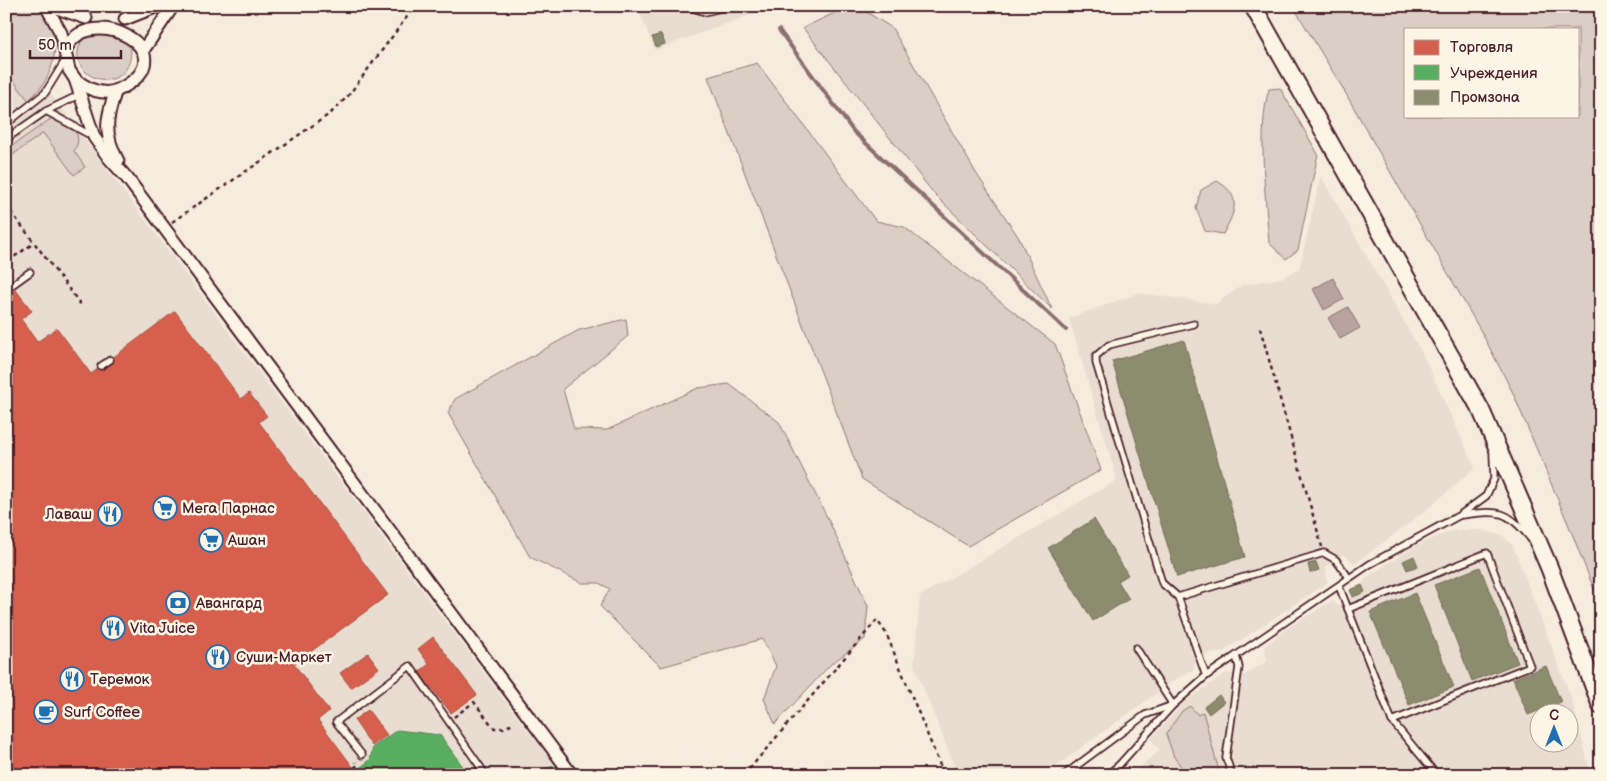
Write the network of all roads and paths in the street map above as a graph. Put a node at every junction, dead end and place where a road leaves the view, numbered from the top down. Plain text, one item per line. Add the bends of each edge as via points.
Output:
1 (46, 6) edge
2 (51, 6) edge
3 (158, 6) edge
4 (173, 6) edge
5 (415, 6) edge
6 (687, 6) edge
7 (729, 6) edge
8 (1253, 6) edge
9 (99, 14) dead end
10 (112, 14) dead end
11 (86, 18) junction
12 (124, 19) junction
13 (144, 49) junction
14 (66, 54) junction
15 (75, 78) junction
16 (92, 90) junction
17 (116, 90) junction
18 (80, 94) junction
19 (46, 111) junction
20 (6, 124) edge
21 (94, 137) junction
22 (6, 139) edge
23 (127, 178) junction
24 (6, 205) edge
25 (164, 228) junction
26 (34, 243) junction
27 (8, 261) dead end
28 (30, 272) dead end
29 (12, 285) dead end
30 (81, 305) dead end
31 (1194, 324) dead end
32 (1260, 328) dead end
33 (110, 360) dead end
34 (101, 366) dead end
35 (1493, 434) junction
36 (1460, 515) junction
37 (1324, 553) junction
38 (1549, 567) junction
39 (1349, 578) junction
40 (1339, 586) junction
41 (1178, 597) junction
42 (1348, 609) junction
43 (1136, 648) dead end
44 (1236, 656) junction
45 (1206, 676) junction
46 (1173, 705) junction
47 (1601, 706) edge
48 (449, 720) junction
49 (1392, 721) junction
50 (512, 724) dead end
51 (362, 755) dead end
52 (572, 773) edge
53 (486, 775) edge
54 (744, 775) edge
55 (944, 775) edge
56 (1064, 775) edge
57 (1107, 775) edge
58 (1232, 775) edge
59 (1434, 775) edge

1 - 14 street via 61,33
2 - 11 street
3 - 12 street
4 - 13 street
5 - 25 path via 348,96 331,113
6 - 7 lane via 705,12
8 - 35 main road via 1469,386
9 - 11 street
10 - 12 street
11 - 14 street via 72,31
12 - 13 street via 141,37
13 - 17 street via 137,75
14 - 15 street
14 - 20 lane via 45,93
15 - 16 street
15 - 18 street
16 - 17 street
16 - 18 lane
17 - 23 street via 107,120 108,137
18 - 19 lane
18 - 21 street
19 - 21 lane
19 - 22 lane
21 - 23 street
23 - 25 street
24 - 26 path
25 - 52 street
26 - 27 path
26 - 30 path
28 - 29 lane
31 - 41 lane via 1109,345 1096,356 1162,583
32 - 37 path
33 - 34 lane
35 - 36 lane via 1494,479 1486,496
35 - 38 main road
36 - 38 lane via 1496,511 1510,517 1528,536
36 - 39 lane
37 - 39 lane via 1336,560
37 - 41 lane
38 - 47 main road
39 - 40 lane
40 - 42 lane
40 - 44 lane
41 - 45 lane
42 - 49 lane
42 - 49 lane via 1486,553 1530,666
43 - 46 lane
44 - 45 lane
44 - 58 lane via 1239,667 1226,758
45 - 46 lane
46 - 56 lane via 1144,715
46 - 57 lane via 1120,765
48 - 50 path via 474,702 494,728
48 - 51 lane via 410,666 336,722
48 - 53 lane
49 - 59 lane
54 - 55 path via 877,620 886,633

